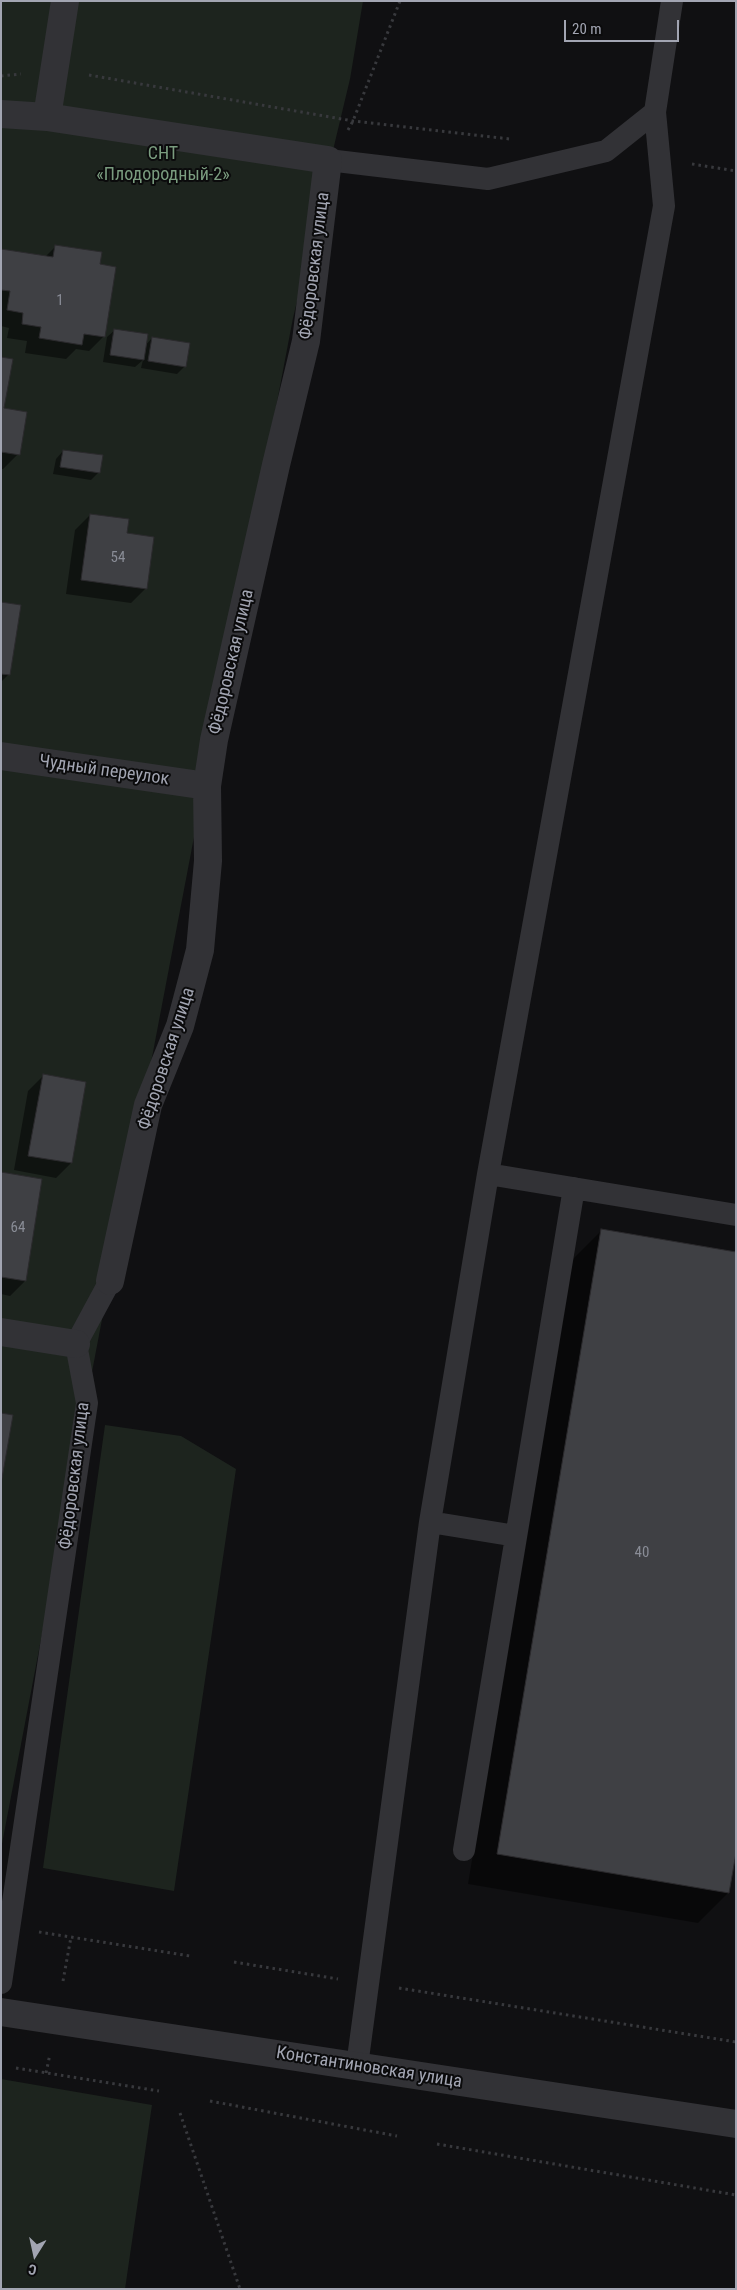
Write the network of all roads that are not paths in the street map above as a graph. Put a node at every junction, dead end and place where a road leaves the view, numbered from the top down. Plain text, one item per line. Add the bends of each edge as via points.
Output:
1 (65, 1) edge
2 (672, 1) edge
3 (655, 112) junction
4 (1, 114) edge
5 (46, 117) junction
6 (328, 160) junction
7 (1, 756) edge
8 (207, 786) junction
9 (488, 1174) junction
10 (574, 1188) junction
11 (736, 1215) edge
12 (110, 1281) joint
13 (1, 1332) edge
14 (76, 1344) junction
15 (430, 1522) junction
16 (516, 1536) junction
17 (464, 1850) dead end
18 (1, 1983) edge
19 (1, 2012) edge
20 (357, 2066) junction
21 (736, 2124) edge

1 - 5 street
2 - 3 lane
3 - 6 lane via 606,151 488,179
3 - 9 lane via 664,206
4 - 5 street
5 - 6 street
6 - 8 street, Фёдоровская улица via 306,341 214,740
7 - 8 street, Чудный переулок
8 - 12 street, Фёдоровская улица via 208,861 200,950 180,1026 148,1105
9 - 10 lane
9 - 15 lane
10 - 11 lane
10 - 16 lane
12 - 14 lane, Фёдоровская улица
13 - 14 street
14 - 18 lane, Фёдоровская улица via 87,1403
15 - 16 lane
15 - 20 lane
16 - 17 lane
19 - 20 street, Константиновская улица
20 - 21 street, Константиновская улица

